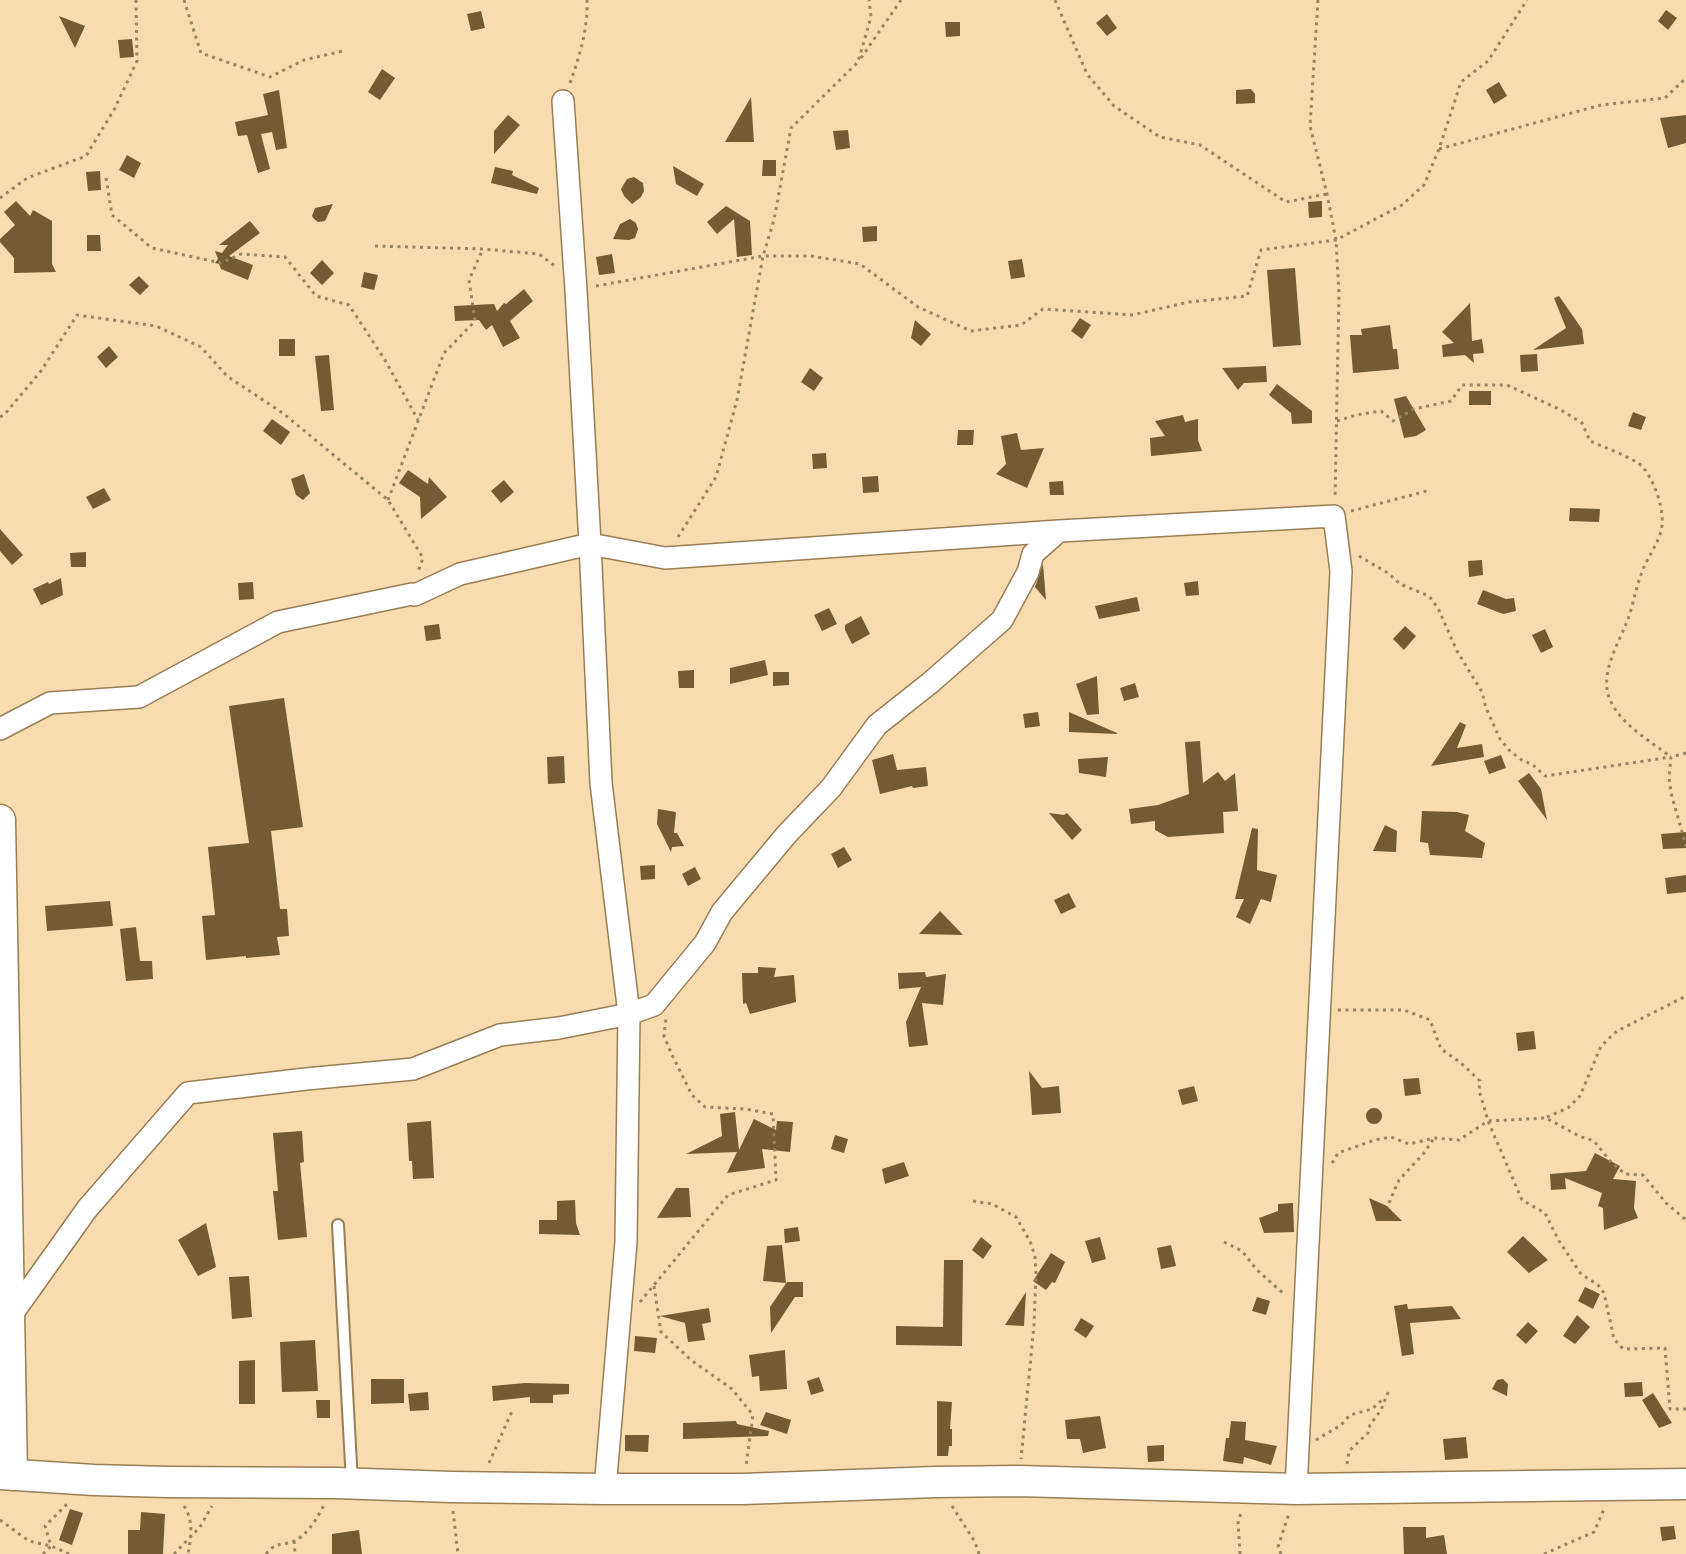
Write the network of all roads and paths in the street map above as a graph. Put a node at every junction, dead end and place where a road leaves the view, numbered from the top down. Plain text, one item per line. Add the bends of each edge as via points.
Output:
1 (136, 0) edge
2 (184, 0) edge
3 (586, 0) edge
4 (869, 0) edge
5 (901, 0) edge
6 (1055, 0) edge
7 (1318, 0) edge
8 (1527, 0) edge
9 (343, 51) dead end
10 (858, 62) junction
11 (1686, 78) edge
12 (563, 101) joint
13 (1439, 149) junction
14 (106, 178) dead end
15 (1327, 194) junction
16 (0, 198) edge
17 (1336, 240) junction
18 (375, 246) dead end
19 (483, 249) junction
20 (763, 256) junction
21 (576, 290) junction
22 (0, 417) edge
23 (418, 420) junction
24 (1337, 421) junction
25 (1427, 491) dead end
26 (388, 500) junction
27 (1334, 516) junction
28 (1059, 531) junction
29 (590, 544) junction
30 (1336, 544) junction
31 (665, 558) junction
32 (412, 594) junction
33 (0, 729) edge
34 (1686, 753) edge
35 (1671, 757) junction
36 (0, 820) edge
37 (1686, 846) edge
38 (662, 995) junction
39 (1686, 996) edge
40 (1319, 1009) junction
41 (629, 1014) junction
42 (1546, 1118) junction
43 (1488, 1121) junction
44 (1434, 1138) junction
45 (1313, 1146) junction
46 (973, 1202) dead end
47 (1389, 1203) dead end
48 (1686, 1220) edge
49 (338, 1225) dead end
50 (1224, 1242) dead end
51 (654, 1286) junction
52 (1305, 1317) junction
53 (8, 1320) junction
54 (619, 1328) junction
55 (513, 1409) dead end
56 (1686, 1409) edge
57 (1299, 1450) junction
58 (488, 1466) dead end
59 (6, 1475) edge
60 (94, 1480) junction
61 (225, 1481) junction
62 (1019, 1481) junction
63 (168, 1482) junction
64 (936, 1482) junction
65 (344, 1483) junction
66 (1686, 1484) edge
67 (1614, 1485) junction
68 (451, 1487) junction
69 (1251, 1487) junction
70 (743, 1488) junction
71 (1349, 1488) junction
72 (605, 1489) junction
73 (1296, 1489) junction
74 (0, 1521) edge
75 (191, 1536) junction
76 (294, 1541) junction
77 (51, 1546) junction
78 (43, 1554) edge
79 (69, 1554) edge
80 (174, 1554) edge
81 (188, 1554) edge
82 (266, 1554) edge
83 (295, 1554) edge
84 (458, 1554) edge
85 (979, 1554) edge
86 (1240, 1554) edge
87 (1281, 1554) edge
88 (1544, 1554) edge

1 - 16 path via 137,61 86,156 27,178
2 - 9 path via 201,53 270,77 304,60
3 - 12 path via 580,55
4 - 10 path via 871,17
5 - 10 path
6 - 15 path via 1087,74 1114,106 1160,137 1200,145 1286,202
7 - 15 path via 1310,126
8 - 13 path via 1488,61 1461,82
10 - 20 path via 791,128 774,220
11 - 13 path via 1665,98 1601,105
12 - 21 street
13 - 17 path via 1424,185 1402,205
14 - 23 path via 111,215 152,248 221,263 242,254 285,257 316,296 349,305
15 - 17 path
17 - 20 path via 1261,250 1247,296 1190,302 1132,315 1042,309 1022,325 970,331 918,307 860,264 811,256
17 - 24 path
18 - 19 path
19 - 21 path via 539,254 554,264
19 - 23 path via 469,280 475,321 444,353
20 - 21 path
20 - 31 path via 737,400 716,477
21 - 29 street
22 - 26 path via 40,371 77,315 156,326 201,347 227,376 284,414
23 - 26 path
24 - 27 path
24 - 35 path via 1381,411 1393,421 1414,409 1451,401 1462,385 1507,385 1568,414 1582,423 1590,441 1642,466 1661,507 1663,524 1614,649 1607,690 1626,724
25 - 27 path
26 - 32 path via 423,558
27 - 28 street
27 - 30 street
28 - 31 street
28 - 38 street via 1033,554 1028,572 1002,620 877,725 831,788 722,912 705,943
29 - 31 street
29 - 32 street via 460,574
29 - 41 street via 601,783
30 - 35 path via 1400,584 1429,596 1482,692 1500,739 1545,776
30 - 40 street via 1341,571
32 - 33 street via 278,622 139,697 50,703
34 - 35 path
35 - 37 path via 1671,793
36 - 53 street
38 - 41 street via 654,1005
38 - 51 path via 667,1020 664,1035 692,1095 705,1107 773,1114 776,1180 728,1195
39 - 42 path via 1617,1031 1601,1046 1580,1096 1568,1108
40 - 43 path via 1404,1010 1430,1020 1441,1049 1480,1081
40 - 45 street
41 - 53 street via 500,1035 413,1069 188,1093 87,1209
41 - 54 street via 626,1242
42 - 43 path
42 - 48 path via 1594,1141 1625,1174 1643,1175
43 - 44 path via 1459,1140
43 - 56 path via 1522,1200 1545,1213 1581,1274 1598,1284 1604,1293 1614,1339 1623,1349 1665,1348 1670,1409
44 - 45 path via 1409,1144 1391,1137 1375,1140 1338,1153 1330,1165
44 - 47 path via 1399,1180
45 - 52 street
46 - 62 path via 992,1204 1016,1217 1035,1256 1034,1325
49 - 65 lane
50 - 52 path via 1242,1251
51 - 54 path
51 - 70 path via 661,1332 691,1360 732,1389 753,1415
52 - 57 street
53 - 59 street
54 - 72 street
55 - 58 path
57 - 71 path via 1341,1425 1350,1415 1372,1409 1389,1390 1368,1433 1349,1451
57 - 73 street
59 - 60 street
60 - 63 street
60 - 77 path via 45,1526
61 - 63 street
61 - 65 street
61 - 75 path
62 - 64 street
62 - 69 street
63 - 75 path via 189,1514
64 - 70 street
64 - 85 path
65 - 68 street
65 - 76 path via 316,1522
66 - 67 street
67 - 71 street
67 - 88 path via 1594,1532
68 - 72 street
68 - 84 path
69 - 73 street
69 - 86 path via 1238,1521
70 - 72 street
71 - 73 street
73 - 87 path via 1278,1547
74 - 77 path via 29,1541
75 - 80 path
75 - 81 path
76 - 82 path via 274,1545
76 - 83 path
77 - 78 path
77 - 79 path

